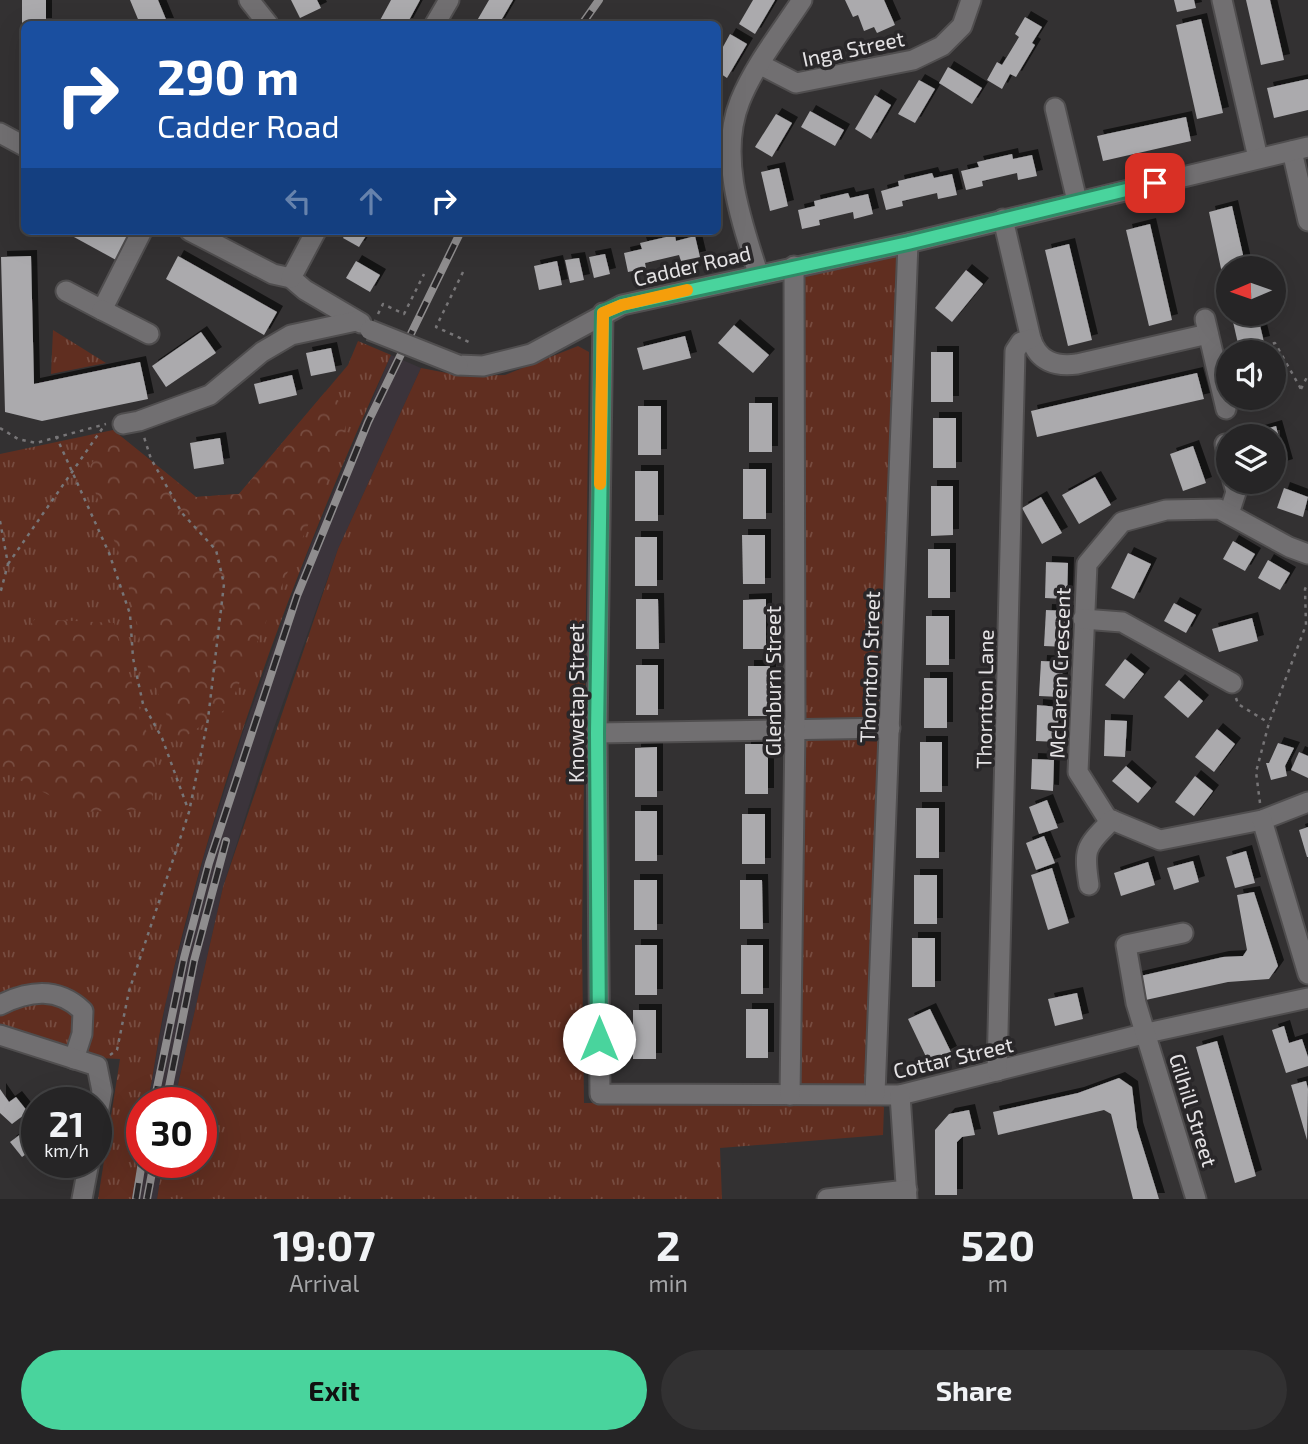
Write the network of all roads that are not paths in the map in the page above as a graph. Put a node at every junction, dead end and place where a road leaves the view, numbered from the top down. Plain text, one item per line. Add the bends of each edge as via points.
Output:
1 (249, 0) edge
2 (449, 0) edge
3 (802, 0) edge
4 (971, 0) edge
5 (1222, 0) edge
6 (266, 21) edge
7 (437, 21) edge
8 (761, 65) junction
9 (1055, 108) dead end
10 (0, 133) edge
11 (21, 144) edge
12 (1300, 149) edge
13 (1258, 158) junction
14 (1077, 201) junction
15 (1003, 219) junction
16 (1308, 221) edge
17 (140, 235) edge
18 (198, 235) edge
19 (314, 235) edge
20 (908, 243) junction
21 (794, 266) junction
22 (758, 273) junction
23 (291, 278) junction
24 (66, 290) dead end
25 (102, 310) junction
26 (603, 313) junction
27 (363, 325) junction
28 (149, 334) dead end
29 (1031, 339) junction
30 (1216, 368) edge
31 (123, 423) road end
32 (1235, 494) edge
33 (1229, 514) junction
34 (1308, 554) edge
35 (1083, 619) junction
36 (1232, 683) road end
37 (795, 728) junction
38 (890, 729) junction
39 (597, 733) junction
40 (1308, 802) edge
41 (1112, 820) junction
42 (1262, 820) junction
43 (1090, 885) dead end
44 (1183, 933) dead end
45 (1308, 974) edge
46 (1308, 998) edge
47 (0, 1005) edge
48 (1147, 1033) junction
49 (0, 1035) edge
50 (74, 1059) junction
51 (997, 1071) junction
52 (101, 1087) edge
53 (600, 1094) joint
54 (875, 1094) junction
55 (790, 1095) junction
56 (900, 1095) junction
57 (86, 1178) edge
58 (907, 1194) edge
59 (82, 1199) edge
60 (827, 1199) edge
61 (1196, 1199) edge

1 - 6 street
2 - 7 street
3 - 8 street
4 - 8 street, Inga Street via 962,26 942,46 913,60 796,83
5 - 13 street
8 - 22 street via 740,99 731,151 737,206
9 - 14 street
10 - 11 street
12 - 13 street, Cadder Road
12 - 16 street
13 - 14 street, Cadder Road
14 - 15 street, Cadder Road
15 - 20 street, Cadder Road
15 - 29 street
17 - 25 street
18 - 23 street, Cadder Road via 273,274
19 - 23 street
20 - 21 street, Cadder Road
20 - 38 street, Thornton Street
21 - 22 street, Cadder Road
21 - 37 street, Glenburn Street
22 - 26 street, Cadder Road
23 - 27 street, Cadder Road
24 - 25 street
25 - 28 street
26 - 27 street, Cadder Road, bridge via 531,354 483,366 458,365
26 - 39 street, Knowetap Street
27 - 31 street via 291,335 262,352 210,395
29 - 30 street via 1041,357 1061,366 1206,326
29 - 51 street, Thornton Lane via 1021,342 1015,351
32 - 33 street
33 - 34 street, McLaren Crescent
33 - 35 street, McLaren Crescent via 1219,509 1166,510 1122,522 1087,564
35 - 36 street via 1122,622
35 - 41 street, McLaren Crescent via 1078,772
37 - 38 street
37 - 39 street
37 - 55 street, Glenburn Street
38 - 54 street, Thornton Street
39 - 53 street, Knowetap Street
40 - 42 street, McLaren Crescent
41 - 42 street, McLaren Crescent via 1160,840
41 - 43 street via 1089,844 1085,857
42 - 45 street
44 - 48 street, Gilhill Street via 1126,946 1136,1003
46 - 48 street, Cottar Street
47 - 50 street via 20,995 44,992 69,998 83,1011
48 - 51 street, Cottar Street
48 - 61 street, Gilhill Street
49 - 50 street
50 - 52 street via 97,1066
51 - 56 street, Cottar Street
53 - 55 street, Cottar Street
54 - 55 street, Cottar Street
54 - 56 street, Cottar Street
56 - 58 street
57 - 59 street
58 - 60 street

